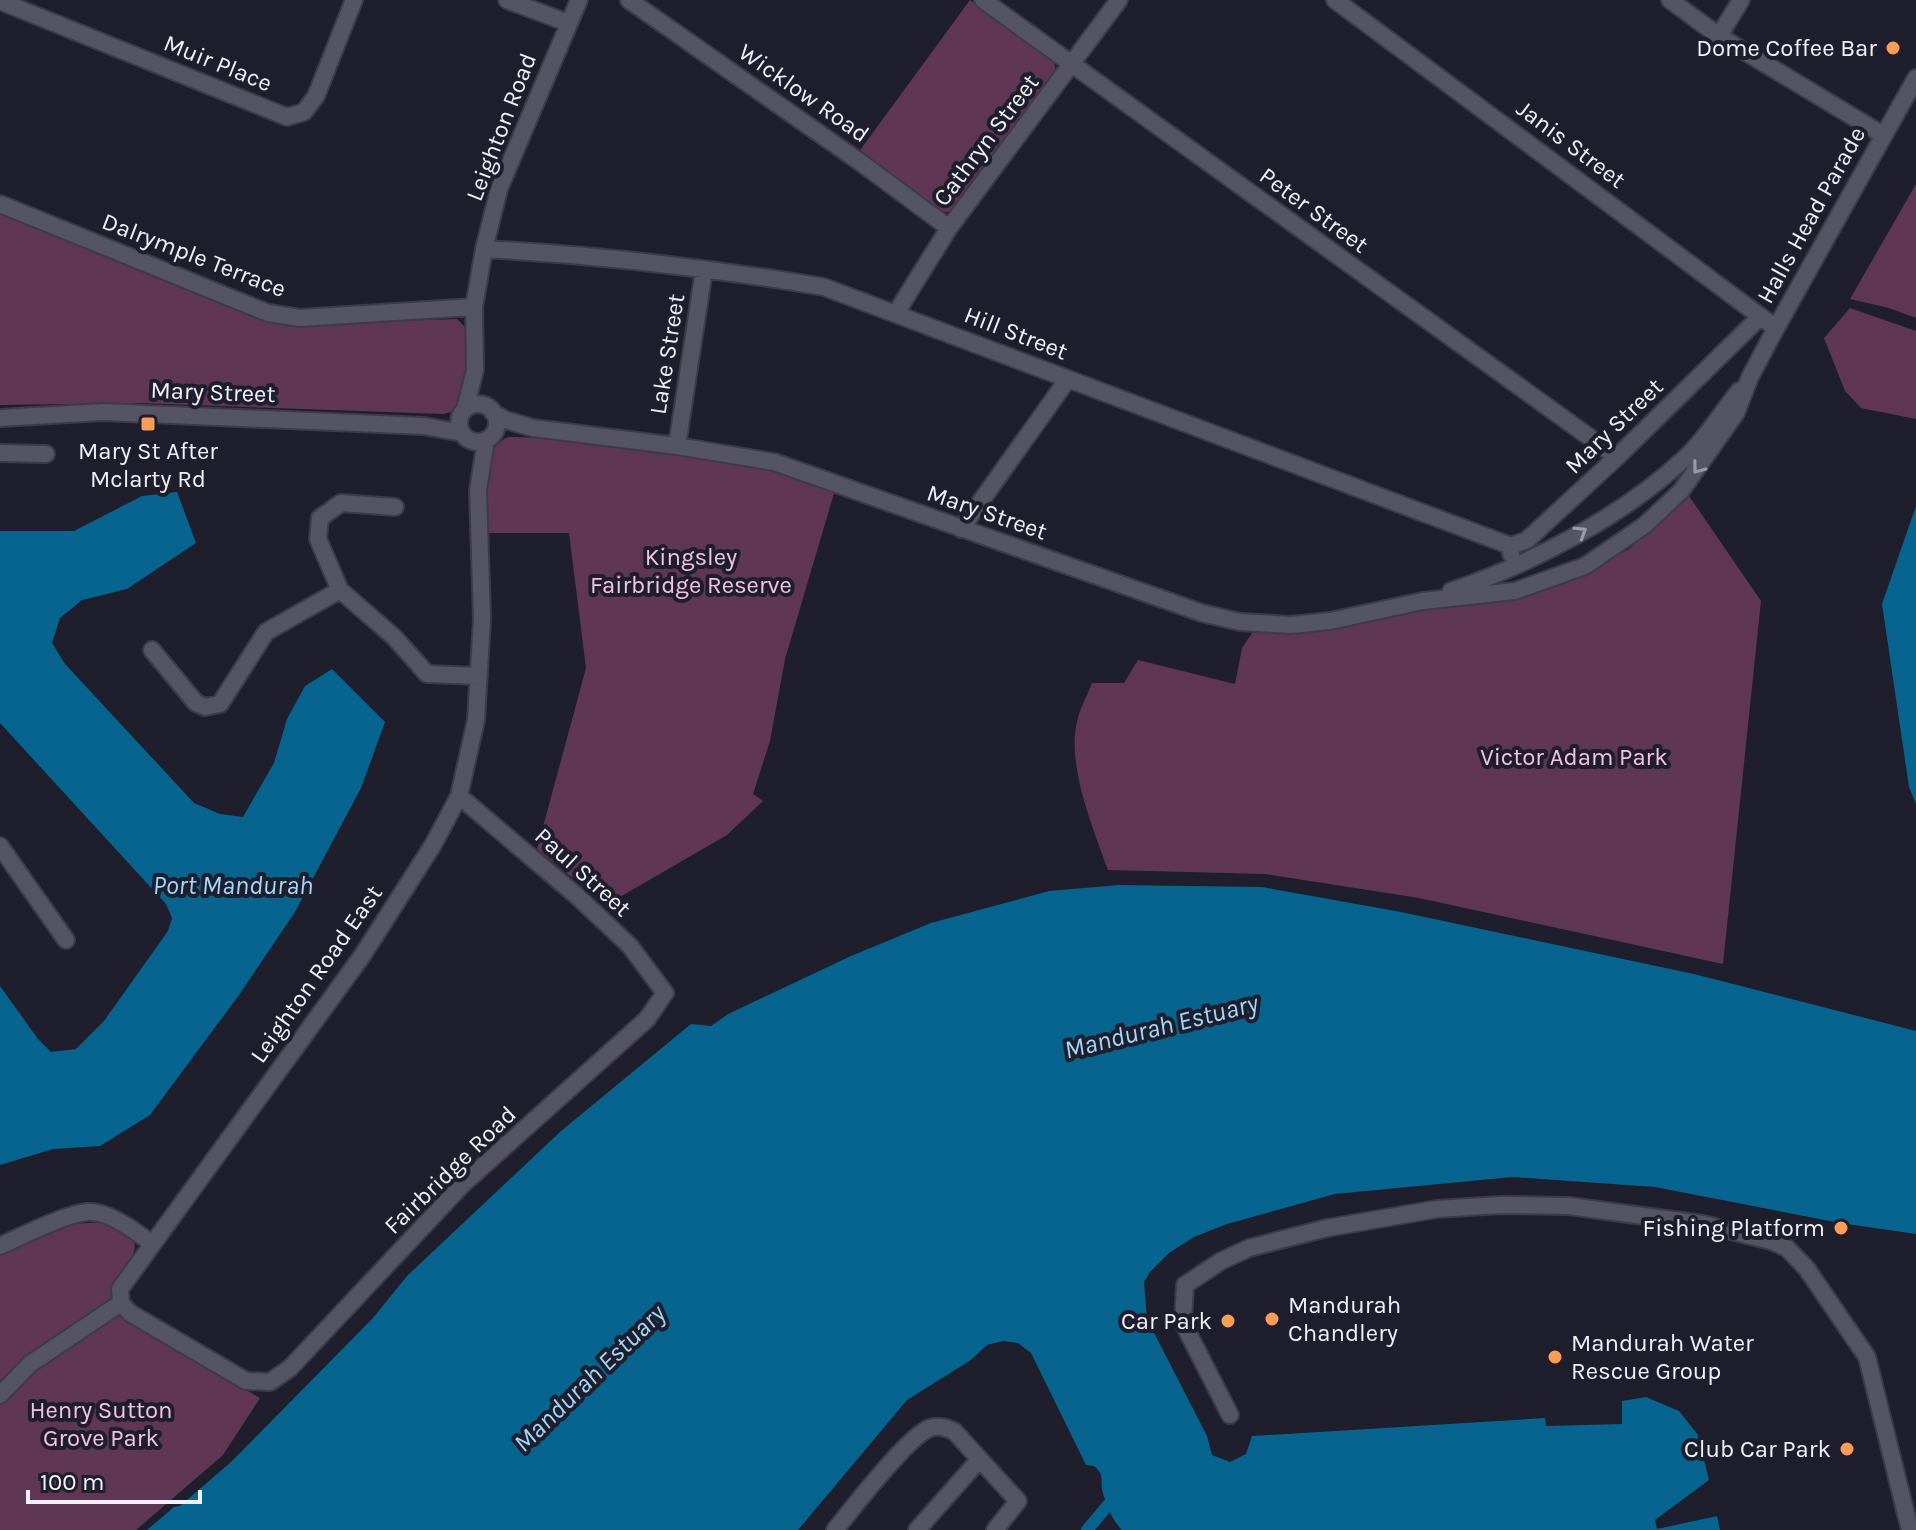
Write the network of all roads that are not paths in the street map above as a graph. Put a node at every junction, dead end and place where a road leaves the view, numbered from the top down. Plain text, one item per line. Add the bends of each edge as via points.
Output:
1 (354, 0) edge
2 (507, 0) edge
3 (579, 0) edge
4 (629, 0) edge
5 (983, 0) edge
6 (1119, 0) edge
7 (1335, 0) edge
8 (1670, 0) edge
9 (1741, 0) edge
10 (0, 1) edge
11 (568, 23) junction
12 (1719, 36) junction
13 (1072, 65) junction
14 (1916, 78) edge
15 (1883, 135) junction
16 (0, 204) edge
17 (949, 228) junction
18 (484, 249) junction
19 (704, 270) junction
20 (474, 307) junction
21 (896, 313) junction
22 (1760, 317) junction
23 (1776, 328) junction
24 (475, 370) junction
25 (1750, 377) junction
26 (1068, 379) junction
27 (490, 410) junction
28 (463, 412) junction
29 (0, 418) edge
30 (424, 426) junction
31 (533, 428) junction
32 (465, 436) junction
33 (489, 439) junction
34 (677, 446) junction
35 (0, 453) edge
36 (46, 454) dead end
37 (1617, 457) junction
38 (478, 490) junction
39 (395, 507) dead end
40 (961, 529) junction
41 (1511, 546) junction
42 (1512, 568) junction
43 (340, 590) junction
44 (1515, 591) junction
45 (1423, 601) junction
46 (152, 650) dead end
47 (479, 676) junction
48 (459, 796) junction
49 (0, 846) edge
50 (66, 940) dead end
51 (665, 993) joint
52 (152, 1244) junction
53 (0, 1246) edge
54 (121, 1303) junction
55 (0, 1395) edge
56 (1230, 1415) dead end
57 (979, 1460) junction
58 (835, 1530) edge
59 (917, 1530) edge
60 (995, 1530) edge
61 (1910, 1530) edge

1 - 10 street, Muir Place via 316,96 304,112 287,117
2 - 11 street
3 - 11 street, Leighton Road
4 - 17 street, Wicklow Road
5 - 13 street, Peter Street
6 - 13 street, Cathryn Street
7 - 22 street, Janis Street
8 - 12 street
9 - 12 street
11 - 18 street, Leighton Road via 499,189
12 - 15 street
13 - 17 street, Cathryn Street
13 - 37 street, Peter Street
14 - 15 street, Halls Head Parade
15 - 23 street, Halls Head Parade
16 - 20 street, Dalrymple Terrace via 268,313 300,318
17 - 21 street, Cathryn Street
18 - 19 street, Hill Street via 593,255
18 - 20 street, Leighton Road
19 - 21 street, Hill Street via 824,287
19 - 34 street, Lake Street
20 - 24 street, Leighton Road
21 - 26 street, Hill Street
22 - 23 street, Janis Street
22 - 37 street, Mary Street
23 - 25 street, Halls Head Parade
24 - 27 street, Leighton Road
24 - 28 street, Leighton Road
42 -> 25 street, Halls Head Parade via 1561,544 1660,479 1700,443
25 -> 44 street, Halls Head Parade via 1736,413 1710,452 1681,491 1645,525 1585,566
26 - 40 street
26 - 41 street, Hill Street
27 - 28 street, Mary Street via 476,405
27 - 31 street, Mary Street
27 - 33 street via 497,424
28 - 30 street, Mary Street
28 - 32 street via 459,425
29 - 30 street, Mary Street via 103,412
30 - 32 street, Mary Street
31 - 33 street, Mary Street
31 - 34 street, Mary Street
32 - 33 street, Mary Street via 476,442
32 - 38 street, Leighton Road East
33 - 38 street, Leighton Road East
34 - 40 street, Mary Street via 774,462
35 - 36 street
37 - 41 street, Mary Street via 1527,540
38 - 47 street, Leighton Road East
39 - 43 street via 341,503 320,518 318,539
40 - 45 street, Mary Street via 1240,622 1315,624
41 - 42 street
42 - 44 street
42 - 45 street, Mary Street
43 - 46 street via 266,632 220,704 196,703
43 - 47 street via 427,674
44 - 45 street, Mary Street
47 - 48 street, Leighton Road East via 476,720
48 - 51 street, Paul Street via 619,936
48 - 52 street, Leighton Road East via 362,956
49 - 50 street
51 - 54 street, Fairbridge Road via 647,1019 463,1184 290,1368 270,1382 246,1381
52 - 53 street via 127,1225 89,1211
52 - 54 street, Leighton Road East via 120,1289
54 - 55 street via 30,1364
56 - 61 street via 1183,1323 1185,1285 1249,1248 1437,1209 1501,1205 1569,1206 1703,1224 1787,1248 1867,1357
57 - 58 street via 954,1431 927,1429 885,1469
57 - 59 street
57 - 60 street via 1018,1501

